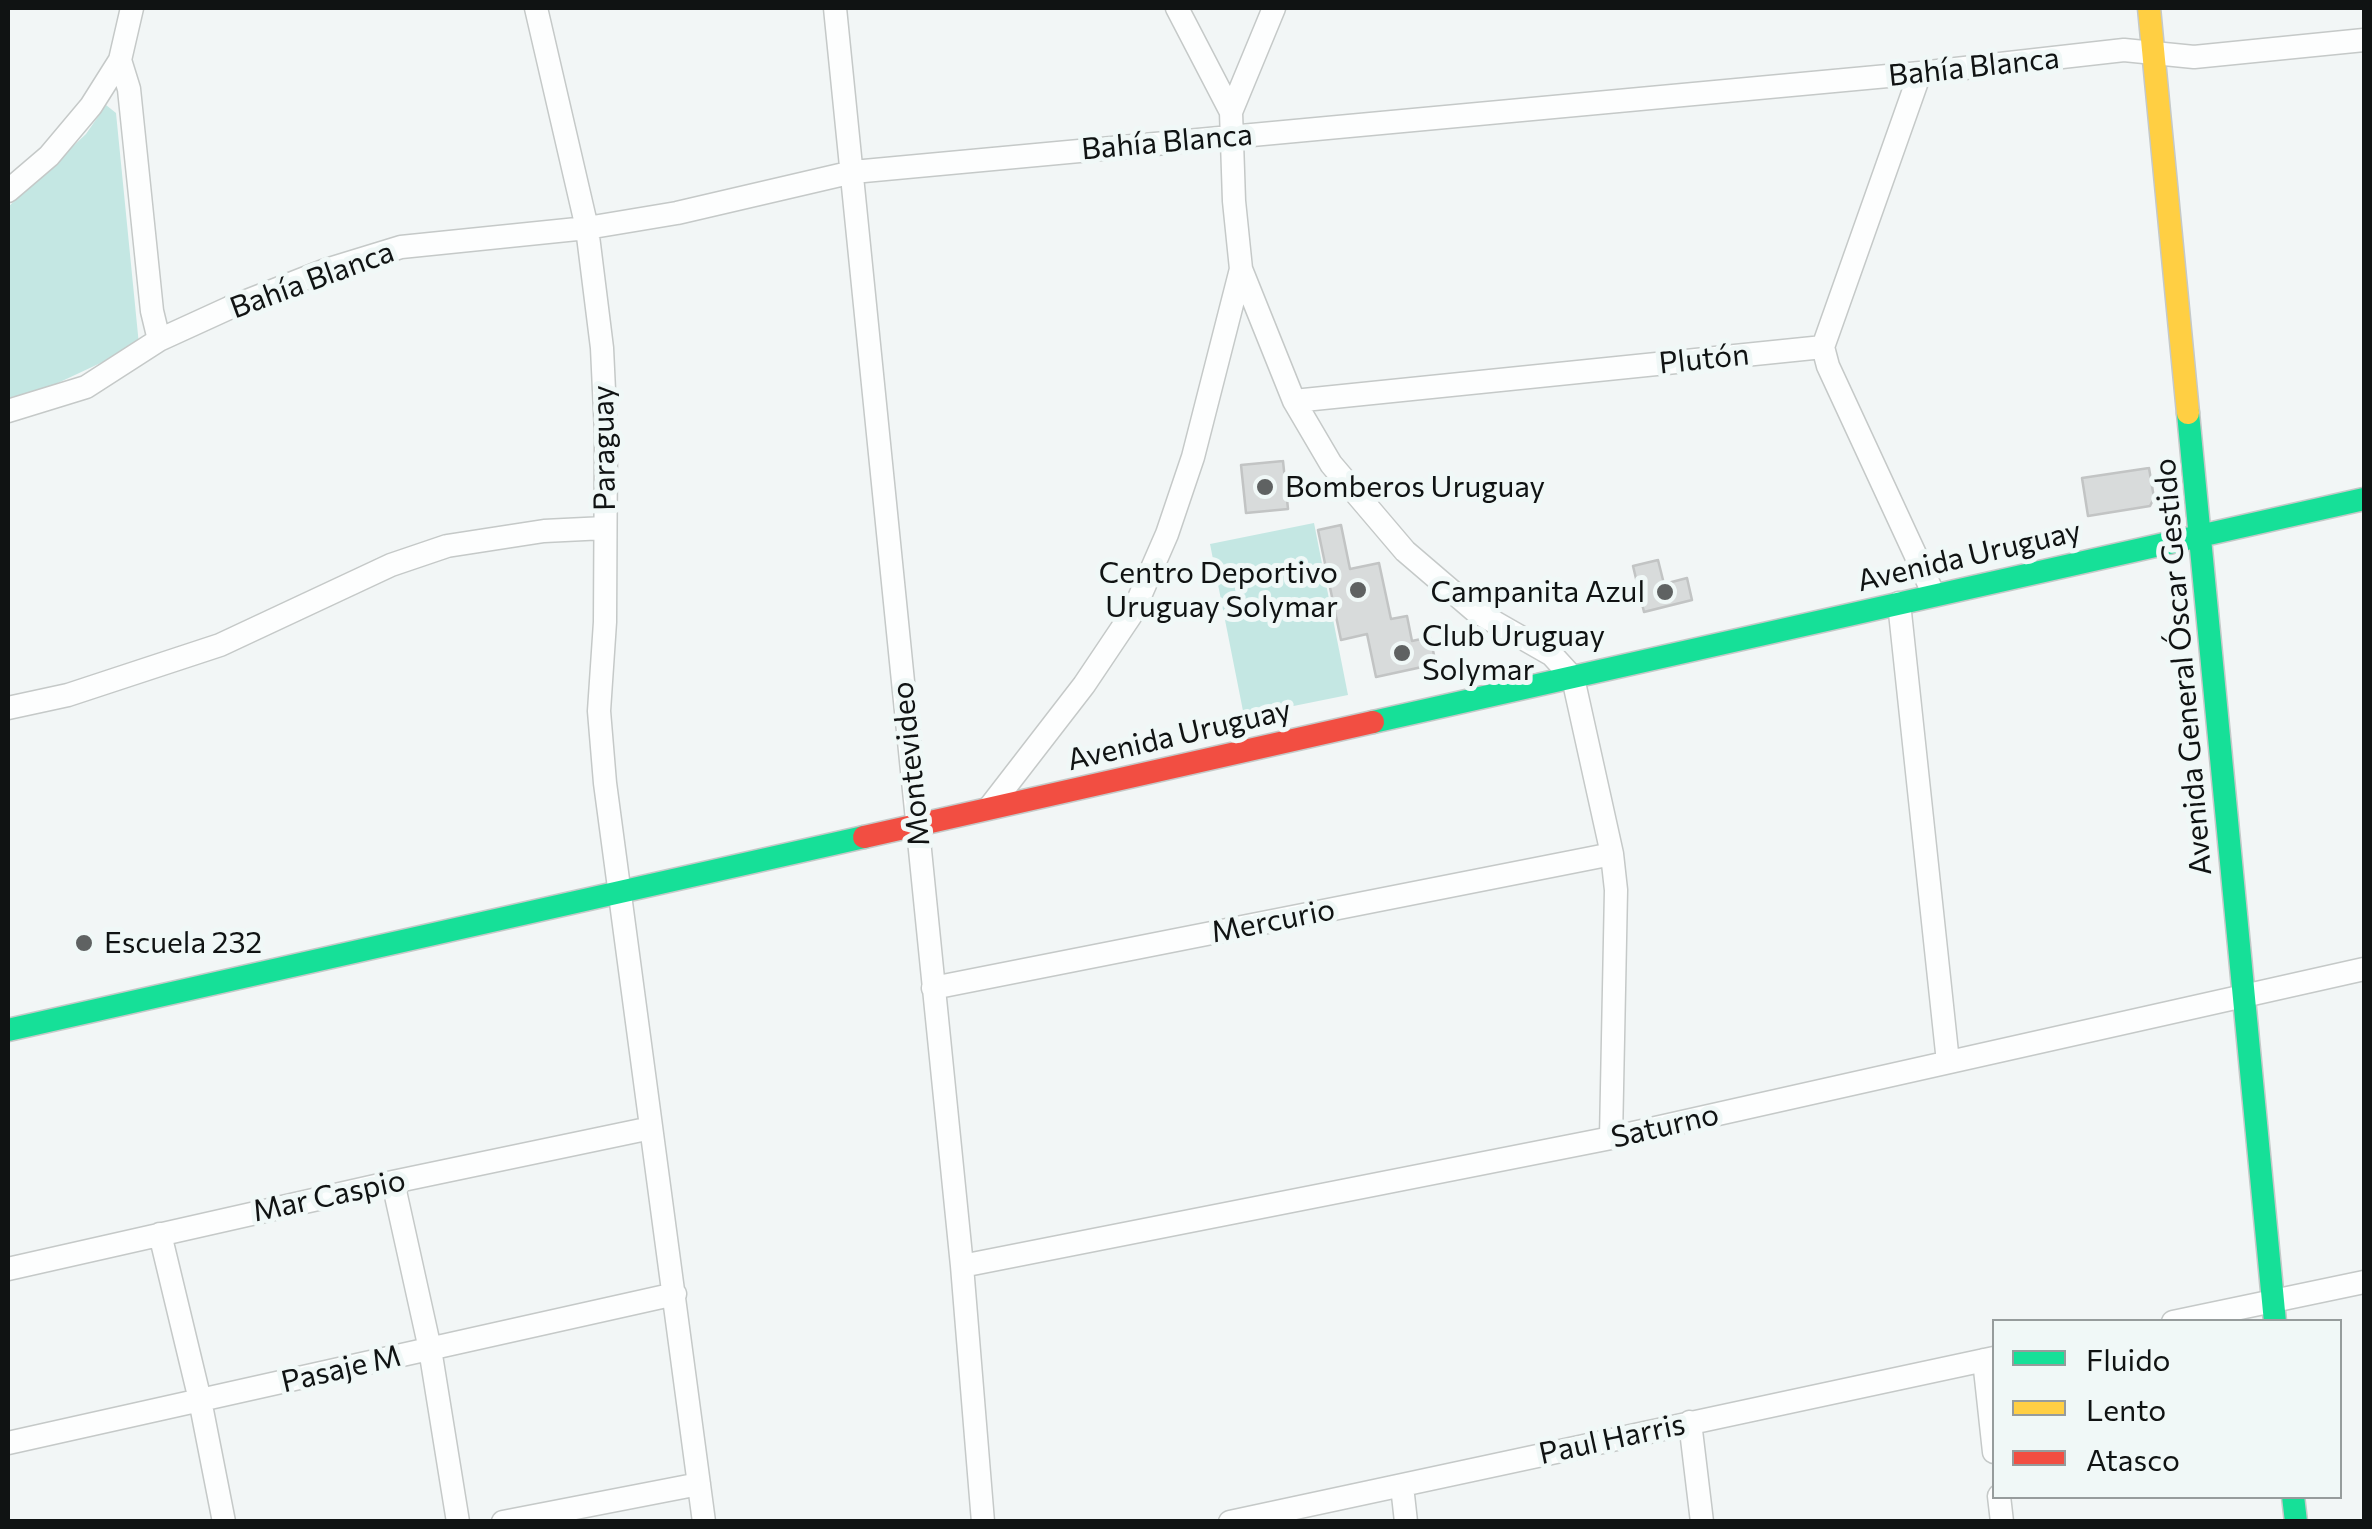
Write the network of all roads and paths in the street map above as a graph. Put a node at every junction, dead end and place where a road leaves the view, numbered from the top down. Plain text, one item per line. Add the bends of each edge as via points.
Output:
1 (132, 8) edge
2 (536, 8) edge
3 (835, 8) edge
4 (1177, 8) edge
5 (1274, 8) edge
6 (2149, 8) edge
7 (2364, 40) edge
8 (2154, 51) junction
9 (120, 60) junction
10 (1920, 73) junction
11 (1231, 124) junction
12 (853, 172) junction
13 (8, 191) edge
14 (588, 228) junction
15 (1241, 269) junction
16 (160, 340) junction
17 (1823, 347) junction
18 (1294, 401) junction
19 (8, 410) edge
20 (2364, 498) edge
21 (606, 528) junction
22 (2202, 534) junction
23 (1934, 595) junction
24 (1899, 603) junction
25 (1573, 678) junction
26 (8, 708) edge
27 (989, 808) junction
28 (917, 823) junction
29 (1612, 854) junction
30 (620, 894) junction
31 (2364, 968) edge
32 (933, 988) junction
33 (2243, 994) junction
34 (8, 1030) edge
35 (1948, 1062) junction
36 (652, 1128) junction
37 (1611, 1138) junction
38 (393, 1182) junction
39 (160, 1234) junction
40 (962, 1266) junction
41 (8, 1269) edge
42 (2364, 1282) edge
43 (675, 1294) junction
44 (2274, 1311) edge
45 (2201, 1319) edge
46 (430, 1349) junction
47 (1989, 1359) edge
48 (200, 1400) junction
49 (1992, 1415) edge
50 (1690, 1422) junction
51 (8, 1443) edge
52 (699, 1484) junction
53 (1402, 1486) junction
54 (224, 1522) edge
55 (458, 1522) edge
56 (503, 1522) edge
57 (704, 1522) edge
58 (983, 1522) edge
59 (1230, 1522) edge
60 (1406, 1522) edge
61 (1702, 1522) edge

1 - 9 street
2 - 14 street, Paraguay
3 - 12 street, Montevideo
4 - 11 street
5 - 11 street
6 - 8 street, Avenida General Óscar Gestido
7 - 8 street, Bahía Blanca via 2194,58
8 - 10 street, Bahía Blanca
8 - 22 street, Avenida General Óscar Gestido
9 - 13 street via 91,106
9 - 16 street
10 - 11 street, Bahía Blanca
10 - 17 street
11 - 12 street, Bahía Blanca
11 - 15 street
12 - 14 street, Bahía Blanca
12 - 28 street, Montevideo
14 - 16 street, Bahía Blanca via 401,247 326,270
14 - 21 street, Paraguay via 602,348
15 - 18 street
15 - 27 street via 1193,457 1132,612
16 - 19 street, Bahía Blanca via 86,387
17 - 18 street, Plutón
17 - 23 street
18 - 25 street via 1331,464 1405,552 1476,611 1552,654
20 - 22 street, Avenida Uruguay
21 - 26 street via 447,546 391,564 220,645
21 - 30 street, Paraguay via 599,712
22 - 23 street, Avenida Uruguay
22 - 33 street, Avenida General Óscar Gestido
23 - 24 street, Avenida Uruguay
24 - 25 street, Avenida Uruguay
24 - 35 street
25 - 27 street, Avenida Uruguay
25 - 29 street
27 - 28 street, Avenida Uruguay
28 - 30 street, Avenida Uruguay
28 - 32 street, Montevideo
29 - 32 street, Mercurio
29 - 37 street
30 - 34 street, Avenida Uruguay
30 - 36 street, Paraguay
31 - 33 street, Saturno
32 - 40 street, Montevideo
33 - 35 street, Saturno
33 - 44 street, Avenida General Óscar Gestido
35 - 37 street, Saturno
36 - 38 street, Mar Caspio
36 - 43 street, Paraguay
37 - 40 street, Saturno
38 - 39 street, Mar Caspio
38 - 46 street
39 - 41 street, Mar Caspio
39 - 48 street
40 - 58 street, Montevideo
42 - 44 street
43 - 46 street, Pasaje M
43 - 52 street, Paraguay
44 - 45 street
46 - 48 street, Pasaje M
46 - 55 street
47 - 49 street
47 - 50 street, Paul Harris
48 - 51 street, Pasaje M
48 - 54 street
50 - 53 street, Paul Harris
50 - 61 street
52 - 56 street
52 - 57 street, Paraguay
53 - 59 street, Paul Harris
53 - 60 street

